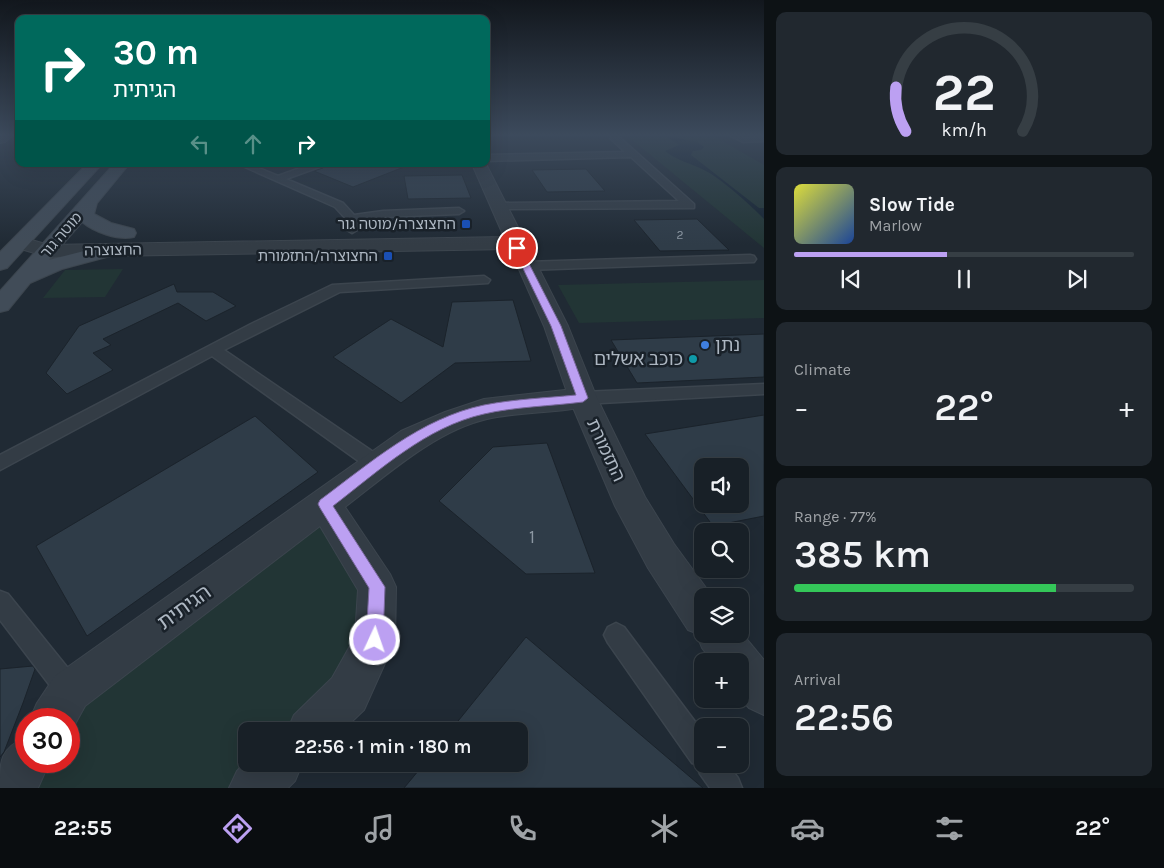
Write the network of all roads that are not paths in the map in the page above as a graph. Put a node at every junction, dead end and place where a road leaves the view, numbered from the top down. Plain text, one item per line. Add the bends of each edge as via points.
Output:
1 (88, 172) edge
2 (115, 172) edge
3 (261, 172) edge
4 (298, 172) edge
5 (483, 172) edge
6 (652, 172) edge
7 (278, 179) junction
8 (89, 203) junction
9 (459, 211) dead end
10 (352, 225) junction
11 (127, 233) junction
12 (62, 234) junction
13 (512, 236) junction
14 (21, 243) junction
15 (111, 250) junction
16 (48, 251) junction
17 (750, 258) dead end
18 (0, 264) edge
19 (484, 280) dead end
20 (15, 288) junction
21 (0, 305) edge
22 (213, 350) junction
23 (764, 389) edge
24 (583, 398) junction
25 (0, 464) edge
26 (378, 465) junction
27 (324, 504) junction
28 (0, 602) edge
29 (694, 604) edge
30 (616, 634) dead end
31 (723, 643) edge
32 (731, 653) edge
33 (749, 675) edge
34 (764, 693) edge
35 (61, 705) edge
36 (319, 722) edge
37 (694, 742) edge
38 (270, 772) edge
39 (20, 773) edge
40 (717, 773) edge
41 (12, 788) edge
42 (254, 788) edge
43 (728, 788) edge

1 - 14 main road, מוטה גור
2 - 8 main road, מוטה גור
3 - 7 lane
4 - 7 lane
5 - 13 street, התזמורת
6 - 13 lane via 691,207
7 - 10 lane via 339,205
8 - 11 main road via 85,214 92,222
8 - 12 main road, מוטה גור
9 - 10 lane via 383,214
10 - 11 street, החצוצרה
10 - 13 street, החצוצרה
11 - 12 street, החצוצרה
12 - 14 street, החצוצרה
12 - 16 main road, מוטה גור
13 - 15 street, החצוצרה
13 - 17 lane
13 - 24 street, התזמורת via 556,326
14 - 16 street, החצוצרה
14 - 18 main road, מוטה גור
15 - 16 street, החצוצרה
15 - 20 main road via 55,265
16 - 20 main road, מוטה גור
19 - 22 lane via 337,288
20 - 21 main road, מוטה גור
22 - 25 lane
22 - 26 lane
23 - 24 lane
24 - 26 street, הגיתית via 484,409 462,416 412,439
24 - 29 street, התזמורת via 632,506
26 - 27 street, הגיתית
27 - 35 street, הגיתית
27 - 36 street via 377,587 375,640 348,694
28 - 35 lane
30 - 37 lane
31 - 32 street
33 - 34 street
38 - 42 street
39 - 41 street
40 - 43 lane

